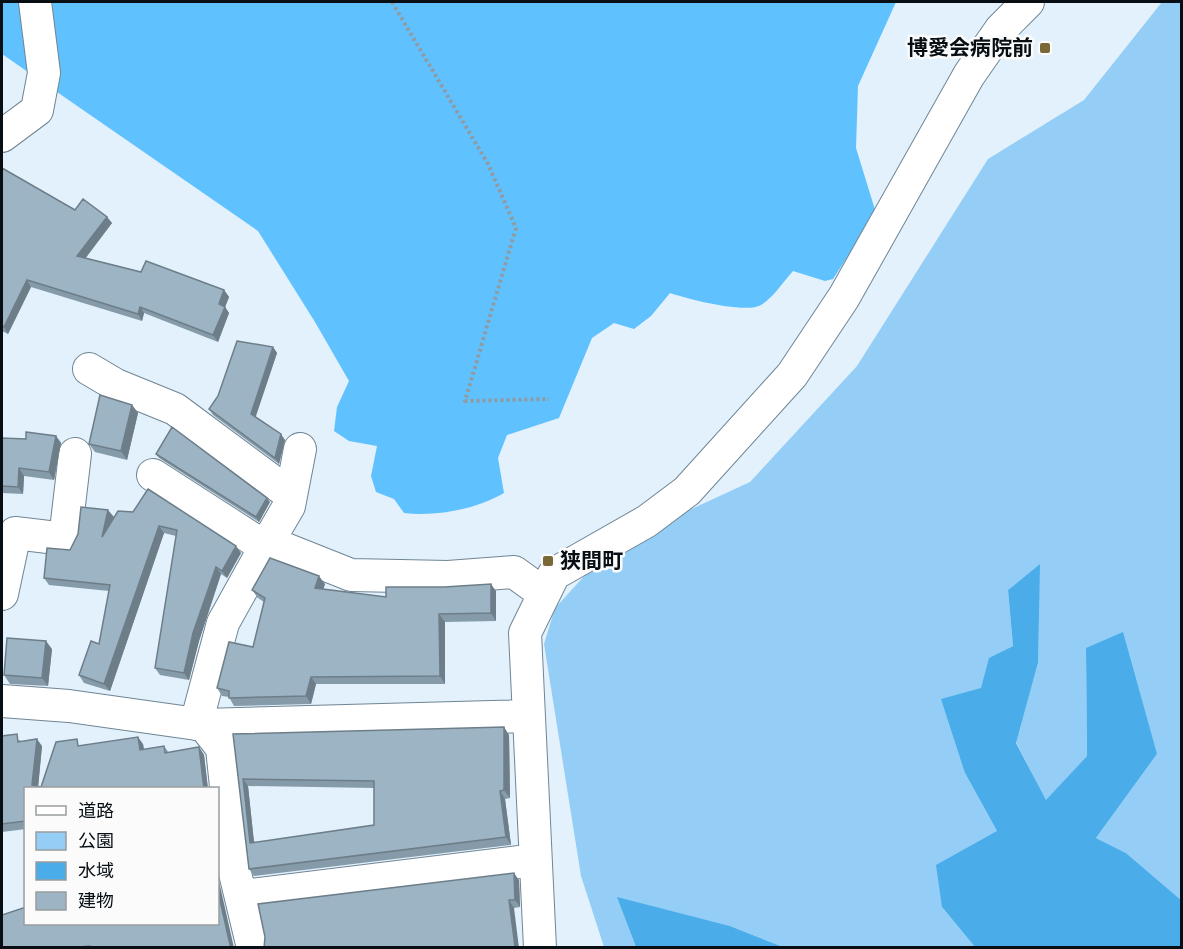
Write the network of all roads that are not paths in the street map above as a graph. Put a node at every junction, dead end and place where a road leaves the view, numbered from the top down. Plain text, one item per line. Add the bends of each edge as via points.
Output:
1 (35, 2) edge
2 (1028, 2) edge
3 (2, 136) edge
4 (89, 369) dead end
5 (300, 449) dead end
6 (75, 454) dead end
7 (153, 476) dead end
8 (291, 495) junction
9 (267, 544) junction
10 (543, 593) junction
11 (2, 594) edge
12 (2, 701) edge
13 (528, 716) junction
14 (200, 724) junction
15 (225, 853) edge
16 (536, 860) junction
17 (242, 896) junction
18 (253, 948) edge
19 (540, 948) edge

1 - 3 street via 44,73 37,110
2 - 10 street via 1001,29 969,75 844,297 792,375 687,491 647,521 554,574
4 - 8 street via 116,385 175,409
5 - 8 street
6 - 11 street via 65,539 15,533
7 - 9 street
8 - 9 street via 289,506
9 - 10 street via 351,575 448,577 514,572
9 - 14 street via 224,623
10 - 13 street via 525,633
12 - 14 street
13 - 14 street
13 - 16 street
14 - 15 street via 222,748
15 - 17 street
16 - 17 street
16 - 19 street
17 - 18 street

